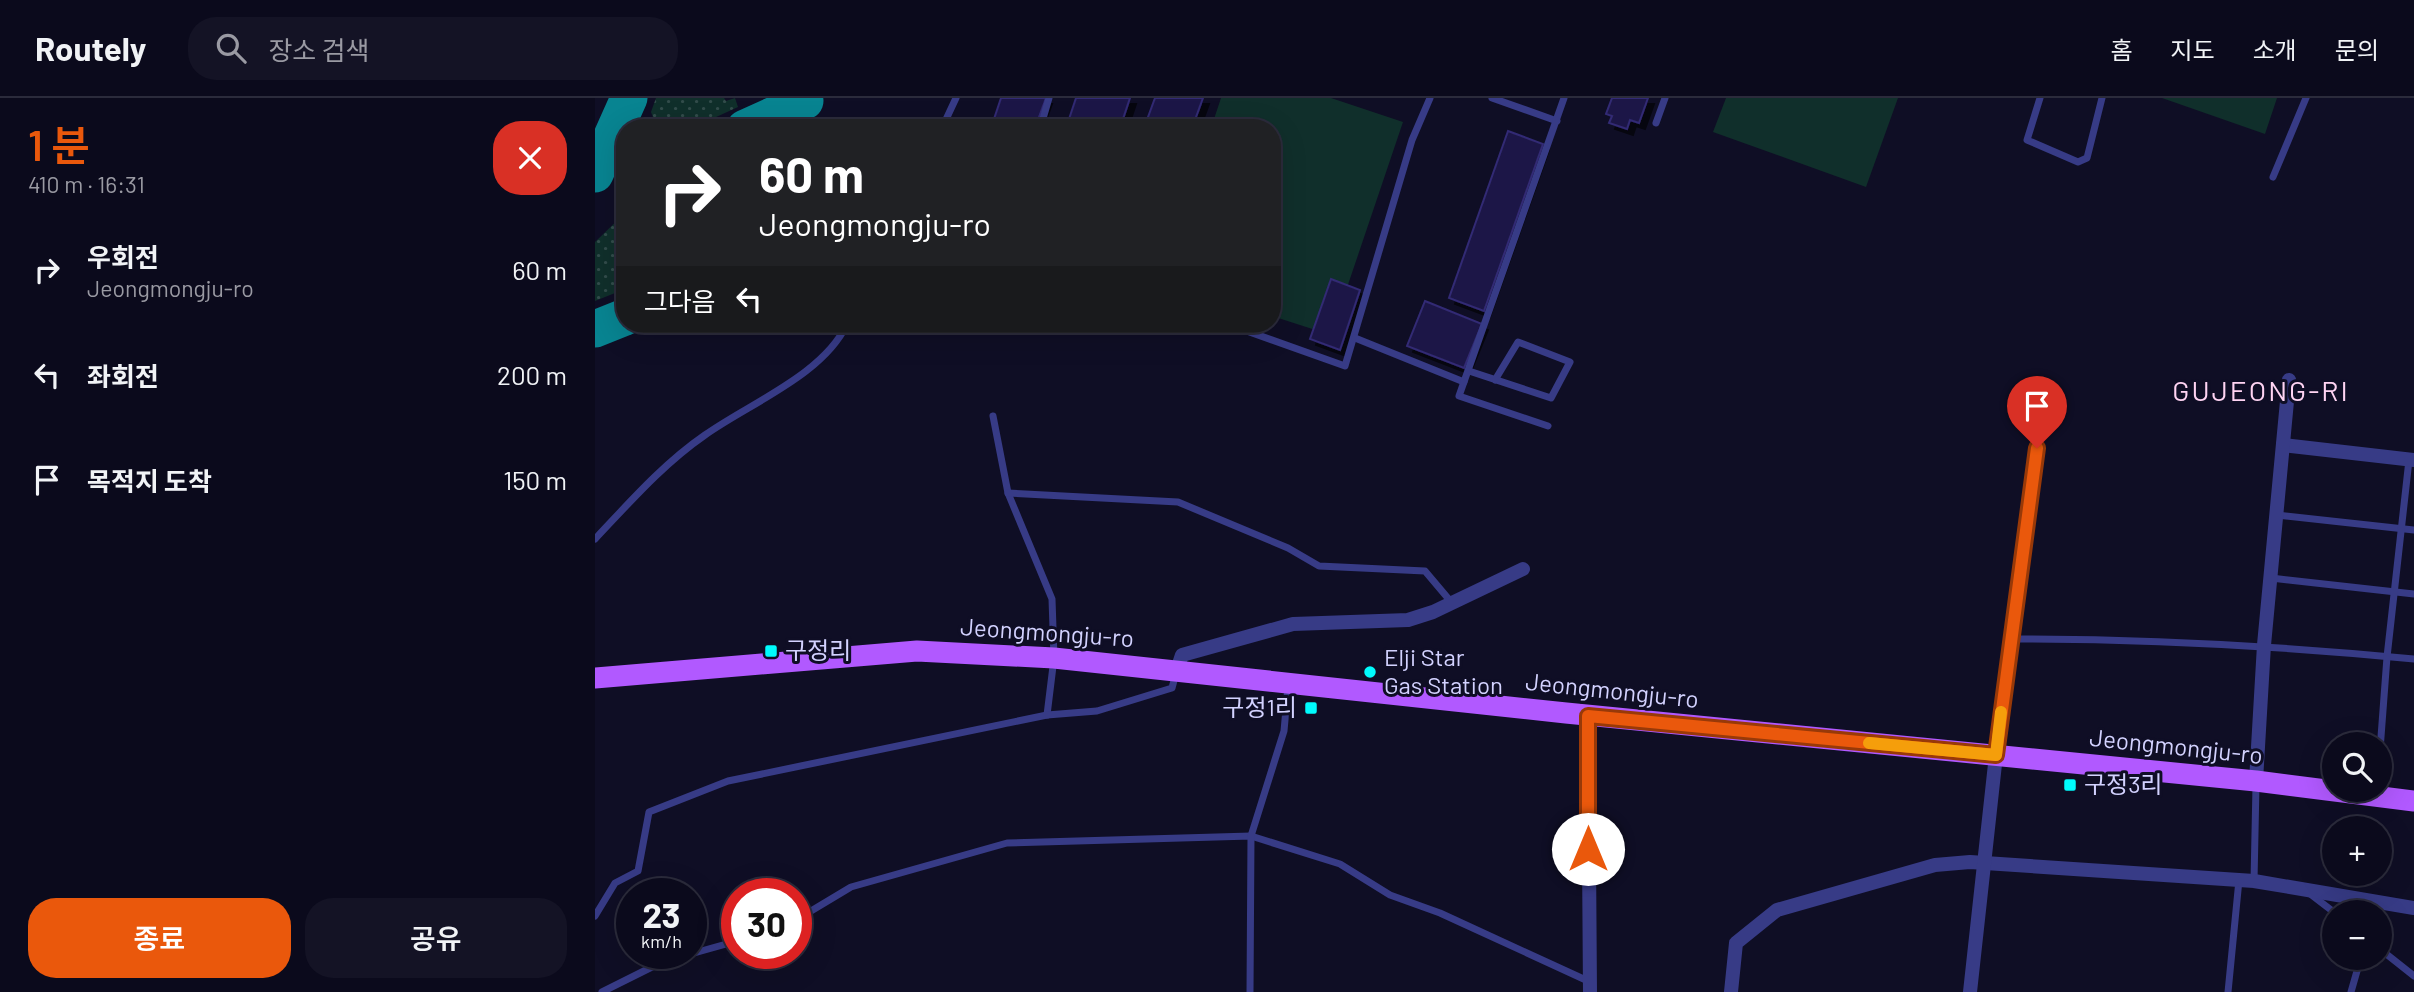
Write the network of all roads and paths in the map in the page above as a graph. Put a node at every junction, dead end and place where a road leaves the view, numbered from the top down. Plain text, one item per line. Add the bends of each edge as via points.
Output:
1 (956, 98) edge
2 (1049, 98) edge
3 (1430, 98) edge
4 (1493, 98) edge
5 (1565, 98) edge
6 (1665, 98) edge
7 (2040, 98) edge
8 (2102, 98) edge
9 (2306, 98) edge
10 (946, 119) edge
11 (1043, 119) edge
12 (1557, 121) junction
13 (1656, 123) dead end
14 (2273, 177) dead end
15 (843, 333) edge
16 (1252, 333) edge
17 (1355, 338) junction
18 (1469, 371) junction
19 (1495, 380) junction
20 (2289, 380) dead end
21 (1464, 382) junction
22 (993, 416) dead end
23 (1548, 426) dead end
24 (2283, 445) junction
25 (2037, 448) dead end
26 (2411, 460) edge
27 (1008, 493) junction
28 (2276, 515) junction
29 (2401, 529) junction
30 (2414, 530) edge
31 (595, 539) edge
32 (1523, 569) dead end
33 (2270, 578) junction
34 (2394, 592) junction
35 (2414, 594) edge
36 (1452, 603) junction
37 (2011, 639) junction
38 (2264, 645) junction
39 (2387, 657) junction
40 (1054, 658) junction
41 (2414, 659) edge
42 (1177, 670) junction
43 (595, 678) edge
44 (1288, 682) junction
45 (1047, 715) junction
46 (1588, 716) junction
47 (2381, 732) edge
48 (1996, 755) junction
49 (2256, 781) junction
50 (2322, 788) edge
51 (2392, 796) edge
52 (2414, 801) edge
53 (1251, 836) junction
54 (1984, 863) junction
55 (2246, 881) junction
56 (2305, 890) junction
57 (2322, 903) edge
58 (2414, 908) edge
59 (812, 910) edge
60 (595, 916) edge
61 (721, 945) edge
62 (2392, 959) edge
63 (2357, 970) edge
64 (2414, 976) edge
65 (1589, 987) edge
66 (602, 992) edge
67 (1250, 992) edge
68 (1731, 992) edge
69 (1970, 992) edge
70 (2228, 992) edge
71 (2351, 992) edge

1 - 10 lane
2 - 11 lane
3 - 17 lane via 1412,140
4 - 12 lane
5 - 12 lane
6 - 13 lane
7 - 8 lane via 2027,140 2078,162 2087,158
9 - 14 lane
12 - 18 lane
15 - 31 lane via 837,346 705,435 659,472
16 - 17 lane via 1345,366
17 - 21 lane
18 - 19 lane
18 - 21 lane
19 - 19 lane via 1551,398 1570,362 1518,341
20 - 24 street
21 - 23 lane via 1459,396
22 - 27 lane
24 - 26 street
24 - 28 street
25 - 37 street
26 - 29 lane
27 - 36 lane via 1178,502 1288,548 1319,566 1425,570
27 - 40 lane via 1052,599
28 - 29 lane
28 - 33 street
29 - 30 lane
29 - 34 lane
32 - 36 street
33 - 34 lane
33 - 38 street
34 - 35 lane
34 - 39 lane
36 - 42 street via 1408,620 1293,624 1182,655
37 - 38 lane
37 - 48 street
38 - 39 lane
38 - 49 street
39 - 41 lane
39 - 47 lane
40 - 42 main road, Jeongmongju-ro
40 - 43 main road, Jeongmongju-ro via 917,651
40 - 45 lane
42 - 44 main road, Jeongmongju-ro
42 - 45 lane via 1172,688 1097,710
44 - 46 main road, Jeongmongju-ro
44 - 53 lane via 1284,731
45 - 60 lane via 728,780 649,812 638,870 615,883
46 - 48 main road, Jeongmongju-ro
46 - 65 street
48 - 49 main road, Jeongmongju-ro
48 - 54 street
49 - 50 main road, Jeongmongju-ro
49 - 55 lane
51 - 52 main road, Jeongmongju-ro
53 - 59 lane via 1007,843 851,887
53 - 65 lane via 1340,864 1390,895 1440,913
53 - 67 lane
54 - 55 street
54 - 68 street via 1935,865 1777,910 1736,943
54 - 69 street
55 - 56 street
55 - 70 lane
56 - 57 lane
56 - 58 street
61 - 66 lane via 662,962
62 - 64 lane
63 - 71 lane

